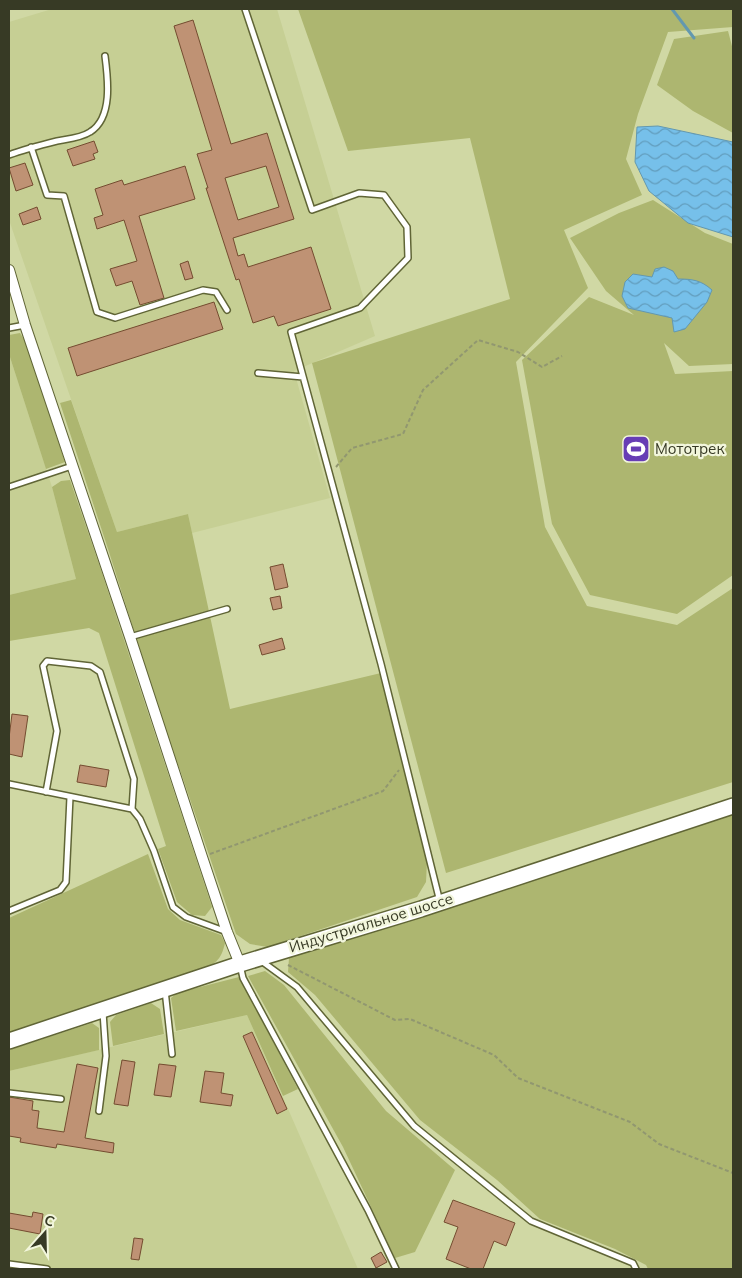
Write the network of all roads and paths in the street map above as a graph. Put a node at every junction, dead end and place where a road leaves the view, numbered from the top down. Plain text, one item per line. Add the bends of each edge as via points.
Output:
1 (245, 9) edge
2 (105, 56) dead end
3 (31, 147) junction
4 (9, 155) edge
5 (9, 270) edge
6 (228, 310) dead end
7 (26, 325) junction
8 (9, 328) edge
9 (562, 356) dead end
10 (258, 373) dead end
11 (303, 377) junction
12 (73, 466) junction
13 (329, 474) junction
14 (9, 487) edge
15 (227, 609) dead end
16 (130, 637) junction
17 (405, 762) junction
18 (9, 784) edge
19 (46, 792) junction
20 (70, 797) junction
21 (733, 806) edge
22 (132, 809) junction
23 (202, 858) junction
24 (440, 902) junction
25 (9, 911) edge
26 (227, 932) junction
27 (258, 959) junction
28 (240, 964) junction
29 (288, 965) dead end
30 (165, 989) junction
31 (103, 1010) junction
32 (9, 1041) edge
33 (172, 1054) dead end
34 (9, 1093) edge
35 (61, 1099) dead end
36 (99, 1111) dead end
37 (733, 1173) edge
38 (9, 1264) edge
39 (47, 1269) edge
40 (396, 1269) edge
41 (636, 1269) edge

1 - 11 lane via 312,210 359,192 384,195 407,227 408,258 360,308 291,332
2 - 3 lane via 107,102 96,127 81,136
3 - 4 lane
3 - 6 lane via 47,195 64,196 97,312 114,318 203,290 216,292
5 - 7 street
7 - 8 lane
7 - 12 street
9 - 13 path via 542,367 518,352 478,340 424,390 403,434 352,448
10 - 11 lane
11 - 13 lane
12 - 14 lane
12 - 16 street
13 - 17 lane
15 - 16 lane
16 - 23 street
17 - 23 path via 383,791
17 - 24 lane
18 - 19 lane
19 - 20 lane
19 - 22 lane via 57,731 43,666 47,661 91,666 100,672 134,779
20 - 22 lane
20 - 25 lane via 66,882 60,890
21 - 24 main road, Индустриальное шоссе
22 - 26 lane via 154,851 173,907 186,917
23 - 26 street
24 - 27 main road, Индустриальное шоссе
26 - 28 street
27 - 28 main road, Индустриальное шоссе
27 - 41 lane via 297,987 414,1126 531,1222 633,1263
28 - 30 main road, Индустриальное шоссе
28 - 40 lane via 243,978 368,1210
29 - 37 path via 395,1020 410,1019 494,1055 518,1078 630,1122 659,1144
30 - 31 main road, Индустриальное шоссе
30 - 33 lane
31 - 32 main road, Индустриальное шоссе
31 - 36 lane via 106,1056
34 - 35 lane
38 - 39 lane

